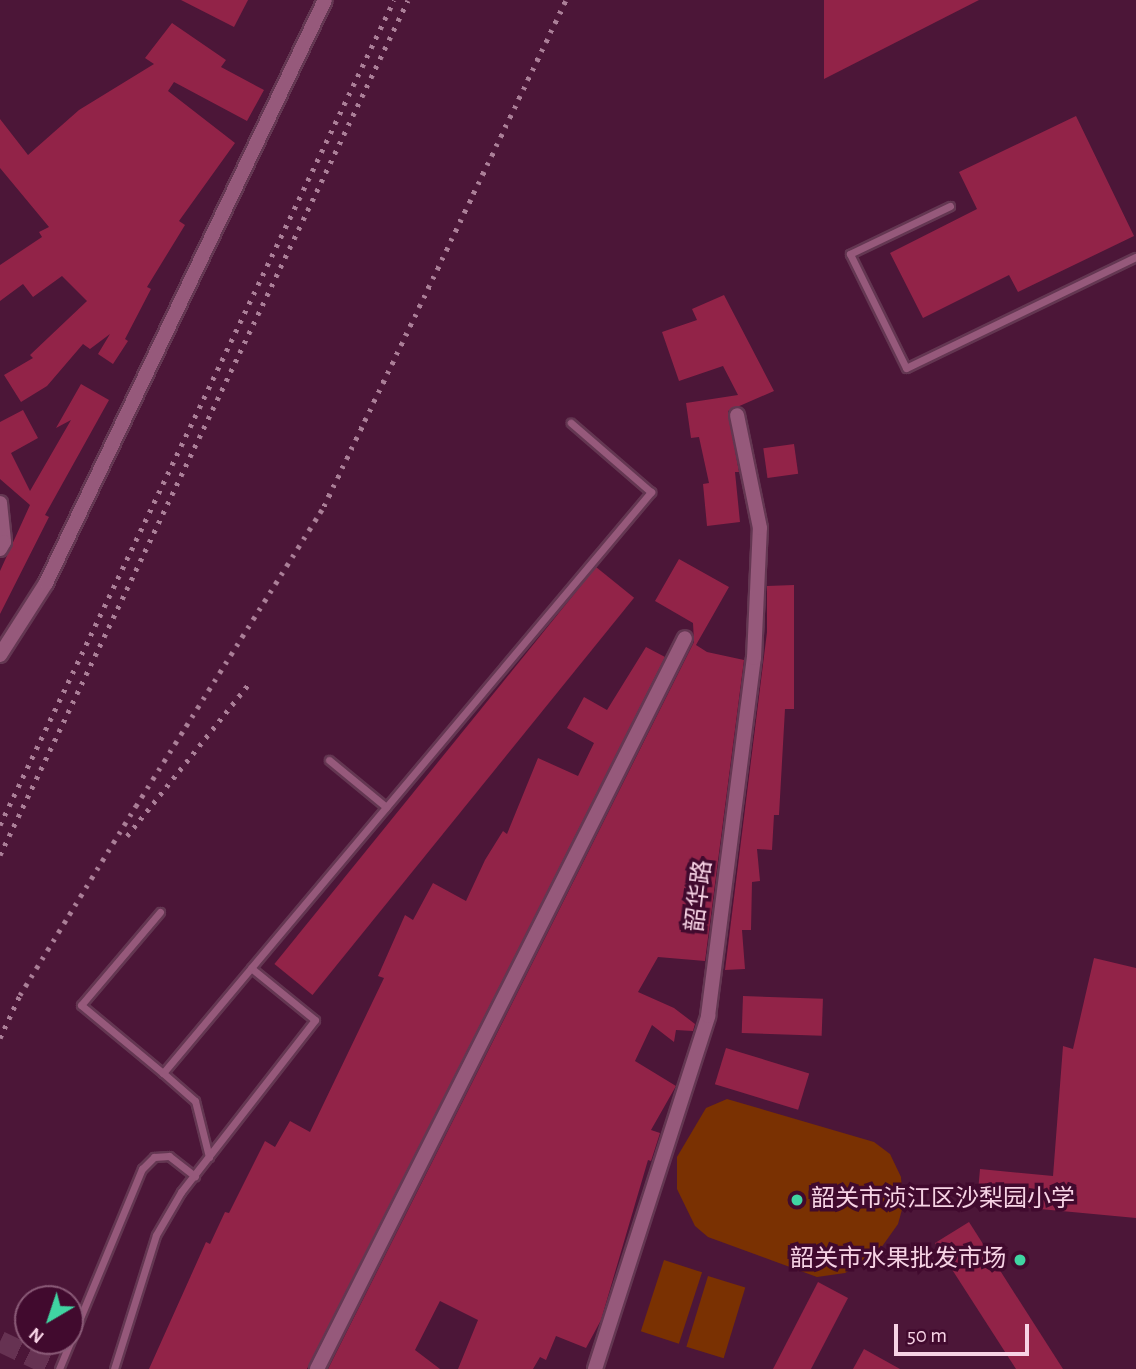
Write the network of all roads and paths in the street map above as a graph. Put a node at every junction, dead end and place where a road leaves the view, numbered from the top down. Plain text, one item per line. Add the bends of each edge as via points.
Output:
1 (325, 0) edge
2 (950, 206) dead end
3 (1136, 257) edge
4 (737, 415) dead end
5 (571, 424) dead end
6 (0, 503) edge
7 (0, 549) edge
8 (685, 638) dead end
9 (0, 655) edge
10 (329, 760) dead end
11 (386, 807) junction
12 (160, 912) dead end
13 (251, 968) junction
14 (163, 1073) junction
15 (209, 1157) junction
16 (195, 1175) junction
17 (59, 1369) edge
18 (114, 1369) edge
19 (317, 1369) edge
20 (595, 1369) edge

1 - 9 street via 46,583
2 - 3 lane via 850,254 906,368
4 - 20 street, 韶华路 via 760,528 754,659 708,1016
5 - 11 lane via 651,492
6 - 7 street via 4,542
8 - 19 street
10 - 11 lane
11 - 13 lane
12 - 14 lane via 81,1006
13 - 14 lane
13 - 15 lane via 315,1020
14 - 15 lane via 195,1101
15 - 16 lane
16 - 17 lane via 169,1156 154,1157 142,1169
16 - 18 lane via 156,1235

